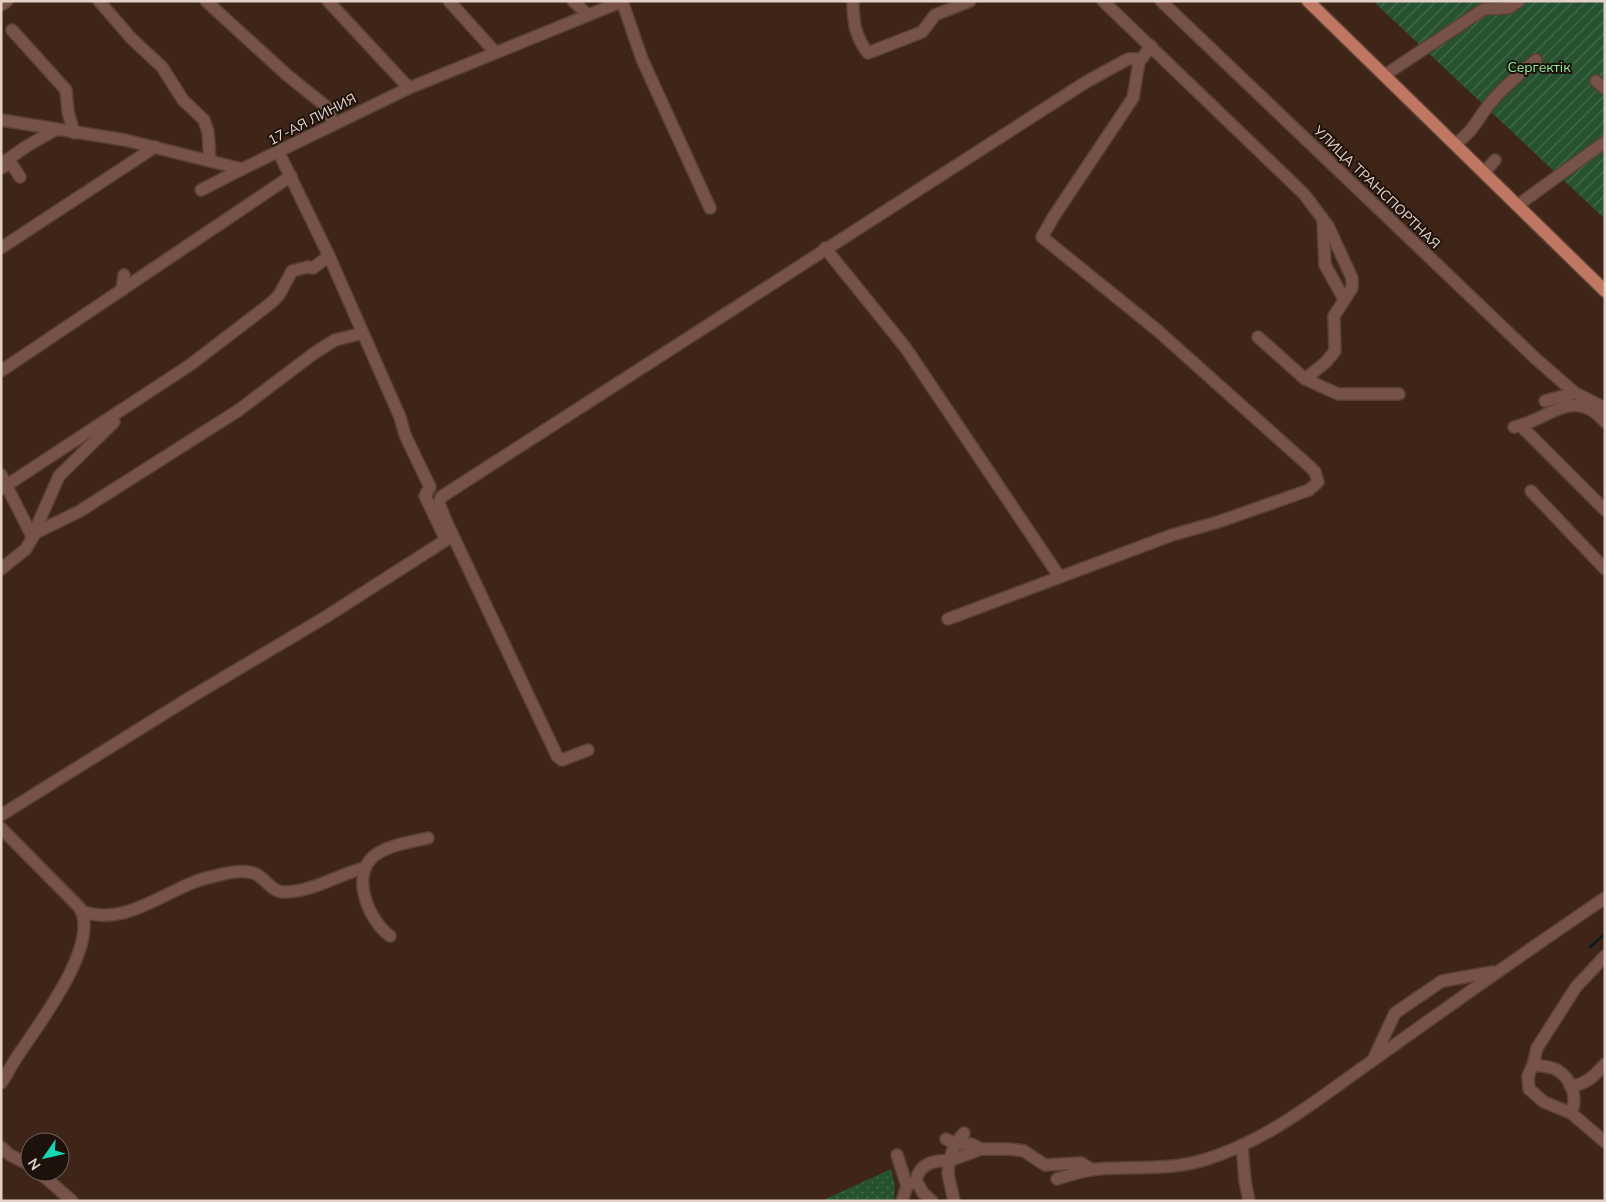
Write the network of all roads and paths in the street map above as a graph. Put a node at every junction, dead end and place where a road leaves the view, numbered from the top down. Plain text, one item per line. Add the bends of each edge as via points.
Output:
1 (7, 1) edge
2 (99, 1) edge
3 (206, 1) edge
4 (328, 1) edge
5 (449, 1) edge
6 (573, 1) edge
7 (622, 1) edge
8 (853, 1) edge
9 (970, 1) edge
10 (1103, 1) edge
11 (1161, 1) edge
12 (1308, 1) edge
13 (1519, 1) edge
14 (1, 4) edge
15 (588, 15) junction
16 (12, 30) dead end
17 (1152, 46) junction
18 (495, 52) junction
19 (1536, 60) dead end
20 (1138, 62) junction
21 (1385, 75) junction
22 (410, 88) junction
23 (1, 120) edge
24 (333, 124) junction
25 (55, 130) junction
26 (74, 133) junction
27 (1605, 142) edge
28 (1455, 144) junction
29 (155, 147) junction
30 (279, 153) junction
31 (210, 160) junction
32 (1495, 160) dead end
33 (1, 166) edge
34 (242, 169) junction
35 (1484, 173) junction
36 (291, 176) junction
37 (20, 177) dead end
38 (201, 190) dead end
39 (1518, 205) junction
40 (710, 208) dead end
41 (1323, 220) junction
42 (1, 248) edge
43 (825, 248) junction
44 (329, 256) junction
45 (124, 275) dead end
46 (122, 290) junction
47 (1605, 291) edge
48 (1344, 299) junction
49 (363, 333) junction
50 (1258, 337) dead end
51 (1, 371) edge
52 (1305, 379) junction
53 (1575, 393) junction
54 (1399, 394) dead end
55 (1545, 400) dead end
56 (126, 408) junction
57 (1605, 408) edge
58 (1605, 422) edge
59 (1, 475) edge
60 (4, 487) edge
61 (1531, 491) dead end
62 (1605, 510) edge
63 (32, 536) junction
64 (1, 569) edge
65 (1605, 569) edge
66 (1059, 576) junction
67 (948, 619) dead end
68 (588, 750) dead end
69 (1, 815) edge
70 (1, 828) edge
71 (428, 838) dead end
72 (364, 868) junction
73 (1605, 898) edge
74 (81, 911) junction
75 (390, 936) dead end
76 (1605, 956) edge
77 (1496, 971) junction
78 (1373, 1060) junction
79 (1605, 1064) edge
80 (1533, 1065) junction
81 (1, 1083) edge
82 (1570, 1086) junction
83 (1571, 1113) junction
84 (964, 1133) dead end
85 (950, 1142) junction
86 (1605, 1142) edge
87 (1242, 1145) junction
88 (1, 1147) edge
89 (980, 1149) junction
90 (897, 1155) dead end
91 (20, 1160) edge
92 (948, 1161) junction
93 (1092, 1170) junction
94 (1057, 1179) dead end
95 (50, 1182) edge
96 (909, 1182) junction
97 (901, 1200) edge
98 (72, 1201) edge
99 (932, 1201) edge
100 (954, 1201) edge
101 (1249, 1201) edge

1 - 14 street
2 - 31 street via 162,67 183,100 204,120
3 - 24 street via 328,108
4 - 22 street
5 - 18 street
6 - 15 street
7 - 15 street, 17-АЯ ЛИНИЯ
7 - 40 street via 642,59
8 - 9 street via 856,33 868,53 922,32 935,15
10 - 17 street
11 - 53 street, УЛИЦА ТРАНСПОРТНАЯ
12 - 21 main road
13 - 21 street via 1508,8 1484,10
15 - 18 street, 17-АЯ ЛИНИЯ
16 - 26 street via 66,90
17 - 20 street
17 - 41 street via 1304,194
18 - 22 street, 17-АЯ ЛИНИЯ
19 - 28 street via 1496,96 1468,135
20 - 43 street via 1128,59 1086,82
20 - 66 street via 1133,98 1042,237 1157,330 1308,465 1318,482 1309,490
21 - 28 main road
22 - 24 street, 17-АЯ ЛИНИЯ
23 - 25 street
24 - 30 street, 17-АЯ ЛИНИЯ
25 - 26 street
25 - 33 street
26 - 29 street
27 - 39 street
28 - 35 main road
29 - 31 street
29 - 42 street
30 - 34 street, 17-АЯ ЛИНИЯ
30 - 36 street
31 - 34 street
32 - 35 street
33 - 37 street via 11,163
34 - 38 street, 17-АЯ ЛИНИЯ
35 - 39 main road
36 - 44 street
36 - 46 street
39 - 47 main road
41 - 48 street via 1325,265
41 - 48 street via 1352,278 1352,288
43 - 66 street via 905,347
43 - 68 street via 441,497 439,503 446,521 557,756 562,760
44 - 49 street
44 - 56 street via 314,268 292,271 272,303
45 - 46 street
46 - 51 street
48 - 52 street via 1334,316 1334,351
49 - 63 street via 335,340 239,410 80,511
49 - 69 street via 430,487 425,496 446,540
50 - 52 street
52 - 54 street via 1338,394
53 - 55 street
53 - 57 street, УЛИЦА ТРАНСПОРТНАЯ
56 - 60 street
56 - 63 street via 59,476
58 - 62 street via 1590,407 1578,404 1519,426
59 - 60 street
60 - 63 street
61 - 65 street
63 - 64 street via 18,556
66 - 67 street
70 - 74 street
71 - 72 street via 376,854
72 - 74 street via 328,883 282,892 254,873 212,876 140,907 106,917
72 - 75 street via 364,891 370,913
73 - 77 street
74 - 81 street via 85,928 72,969
76 - 80 street via 1576,987 1537,1048
77 - 78 street
77 - 78 street via 1442,981 1396,1012
78 - 87 street via 1260,1138
79 - 82 street via 1580,1086
80 - 82 street via 1556,1070
80 - 83 street via 1528,1076 1529,1089 1544,1102
82 - 83 street via 1575,1105
83 - 86 street
84 - 85 street
85 - 89 street via 971,1144
85 - 92 street
87 - 93 street via 1208,1159 1170,1168
87 - 101 street
88 - 91 street
89 - 92 street
89 - 93 street via 1024,1150 1045,1165 1081,1163
90 - 96 street
92 - 96 street via 937,1160 925,1165
92 - 100 street
93 - 94 street
95 - 98 street
96 - 97 street
96 - 99 street

